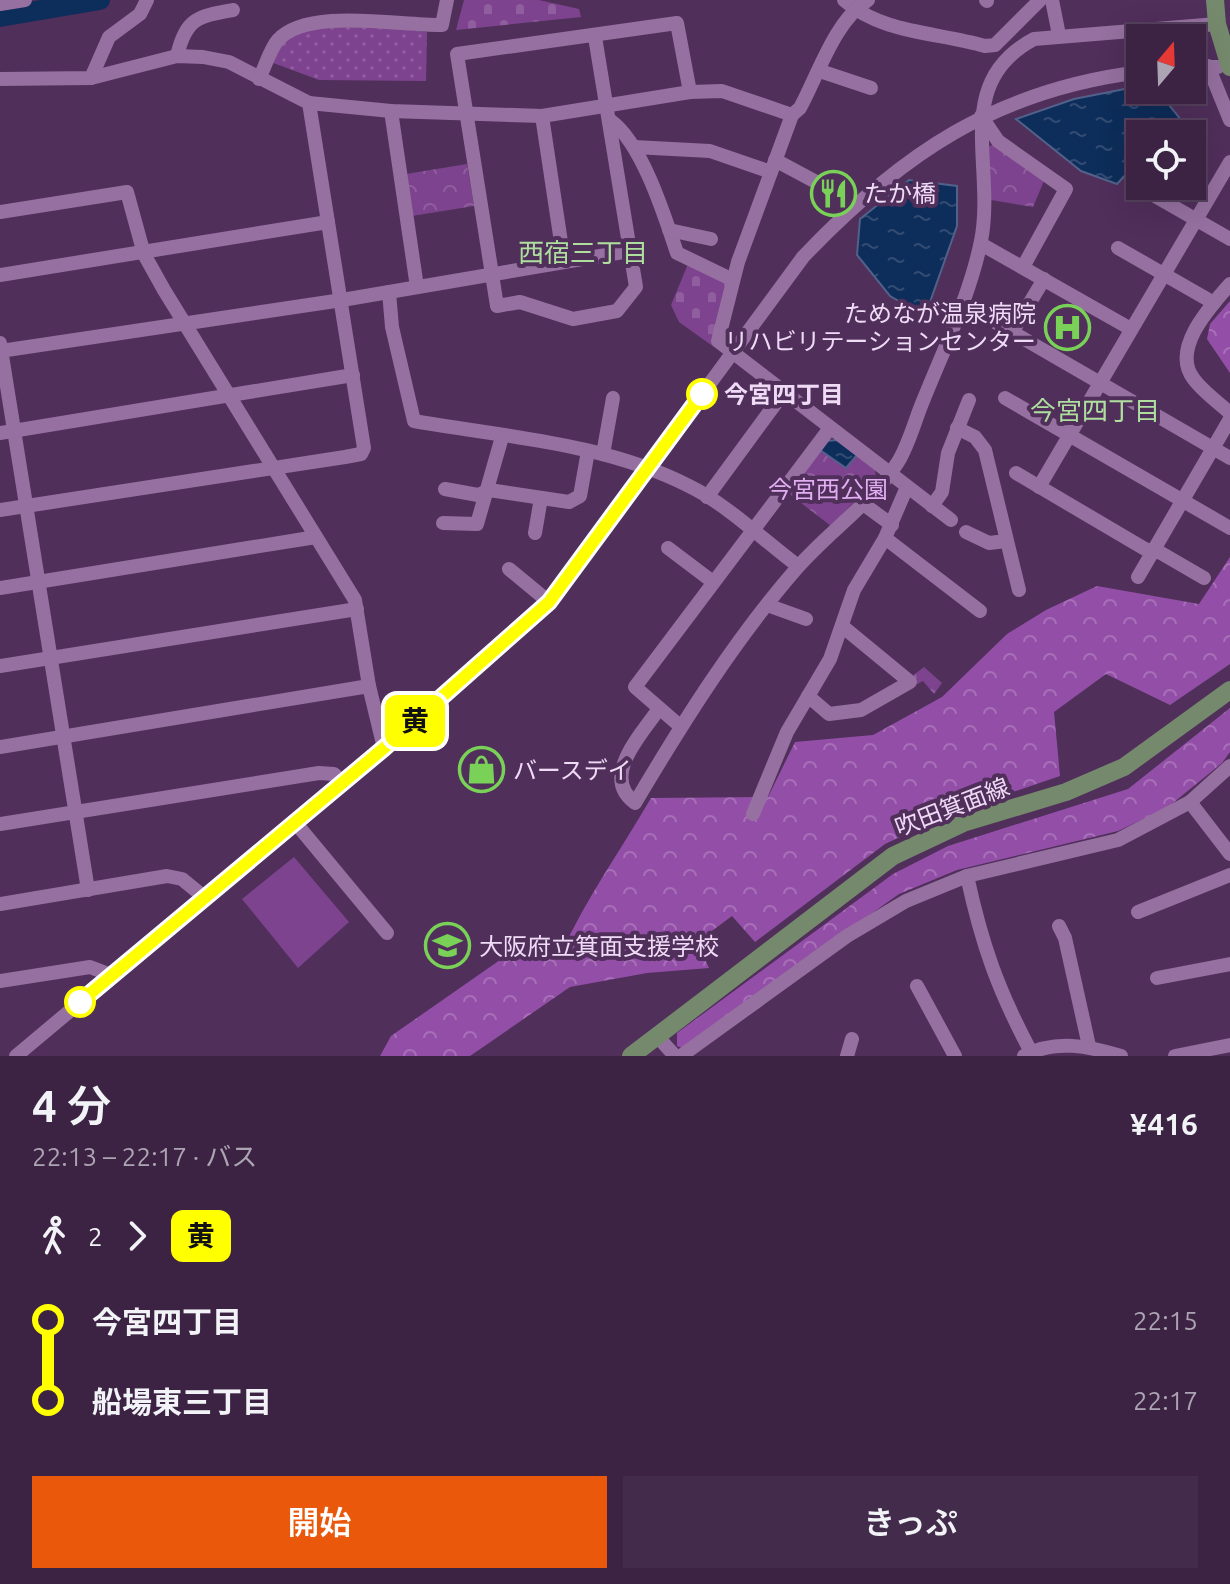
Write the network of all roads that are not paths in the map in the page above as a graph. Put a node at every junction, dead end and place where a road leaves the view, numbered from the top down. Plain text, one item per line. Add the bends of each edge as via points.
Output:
1 (25, 0) edge
2 (147, 0) edge
3 (447, 0) edge
4 (868, 0) edge
5 (1040, 0) edge
6 (1052, 0) edge
7 (1215, 0) edge
8 (0, 4) edge
9 (850, 5) edge
10 (233, 10) dead end
11 (1217, 24) junction
12 (1059, 35) junction
13 (595, 37) junction
14 (177, 56) junction
15 (1208, 66) joint
16 (1230, 67) edge
17 (820, 71) junction
18 (1126, 75) edge
19 (91, 78) junction
20 (0, 79) edge
21 (259, 79) junction
22 (871, 88) dead end
23 (690, 92) junction
24 (309, 103) junction
25 (606, 106) junction
26 (391, 111) junction
27 (465, 112) junction
28 (792, 115) junction
29 (542, 116) junction
30 (981, 116) junction
31 (1230, 120) edge
32 (611, 121) junction
33 (634, 147) junction
34 (1230, 162) edge
35 (773, 166) junction
36 (818, 183) dead end
37 (1161, 200) edge
38 (0, 212) edge
39 (1195, 220) junction
40 (328, 222) junction
41 (669, 230) junction
42 (711, 239) dead end
43 (1230, 239) edge
44 (981, 244) junction
45 (1118, 248) dead end
46 (629, 251) junction
47 (144, 254) junction
48 (564, 262) junction
49 (1023, 267) junction
50 (0, 275) edge
51 (490, 275) junction
52 (1164, 275) junction
53 (1044, 279) junction
54 (733, 280) junction
55 (1230, 284) edge
56 (417, 287) junction
57 (389, 292) junction
58 (342, 300) junction
59 (962, 303) junction
60 (1214, 303) junction
61 (183, 322) junction
62 (1131, 329) junction
63 (1013, 331) junction
64 (0, 348) edge
65 (732, 353) junction
66 (353, 375) junction
67 (1103, 382) junction
68 (784, 392) junction
69 (229, 395) junction
70 (613, 398) dead end
71 (1005, 398) dead end
72 (969, 400) dead end
73 (1230, 416) edge
74 (830, 428) junction
75 (957, 428) junction
76 (7, 432) edge
77 (1069, 436) junction
78 (502, 437) junction
79 (1212, 447) junction
80 (588, 451) junction
81 (603, 454) junction
82 (1230, 458) edge
83 (273, 467) junction
84 (647, 468) junction
85 (888, 473) junction
86 (1016, 473) dead end
87 (907, 487) junction
88 (1039, 487) junction
89 (445, 489) dead end
90 (489, 490) junction
91 (707, 497) junction
92 (541, 498) junction
93 (1182, 499) junction
94 (862, 503) junction
95 (26, 506) junction
96 (932, 506) junction
97 (0, 510) edge
98 (951, 520) dead end
99 (443, 523) dead end
100 (1230, 528) edge
101 (752, 532) junction
102 (889, 532) junction
103 (966, 532) dead end
104 (535, 533) dead end
105 (316, 537) junction
106 (1006, 541) junction
107 (668, 548) dead end
108 (1153, 552) junction
109 (798, 566) junction
110 (509, 569) dead end
111 (1138, 577) dead end
112 (1204, 578) dead end
113 (39, 582) junction
114 (713, 582) junction
115 (0, 588) edge
116 (1019, 590) dead end
117 (549, 602) junction
118 (767, 605) junction
119 (357, 609) junction
120 (980, 611) dead end
121 (806, 619) dead end
122 (842, 626) junction
123 (51, 658) junction
124 (0, 666) edge
125 (369, 686) junction
126 (1230, 690) edge
127 (808, 696) junction
128 (658, 710) junction
129 (680, 726) junction
130 (63, 737) junction
131 (0, 747) edge
132 (384, 748) junction
133 (1230, 766) edge
134 (342, 783) junction
135 (1190, 802) junction
136 (75, 811) junction
137 (753, 814) dead end
138 (294, 821) junction
139 (0, 824) edge
140 (1230, 854) edge
141 (1230, 875) edge
142 (967, 876) junction
143 (88, 890) junction
144 (204, 897) junction
145 (0, 904) edge
146 (1138, 912) dead end
147 (1059, 926) dead end
148 (387, 933) dead end
149 (1230, 964) edge
150 (111, 975) junction
151 (1157, 978) dead end
152 (0, 981) edge
153 (917, 986) dead end
154 (657, 1036) junction
155 (852, 1039) dead end
156 (1230, 1045) edge
157 (1089, 1046) junction
158 (1027, 1054) edge
159 (16, 1056) edge
160 (631, 1056) edge
161 (675, 1056) edge
162 (681, 1056) edge
163 (847, 1056) edge
164 (955, 1056) edge
165 (1121, 1056) edge
166 (1175, 1056) edge

1 - 8 street
2 - 19 street via 140,14 107,40
3 - 21 street via 442,25 301,24 278,40
4 - 9 street
5 - 9 street via 995,45 985,46 897,28
6 - 12 street
7 - 11 main road
9 - 17 street
10 - 14 street via 193,21
11 - 12 street
11 - 16 main road
12 - 30 street via 1034,39 1000,64 989,81
13 - 23 street via 677,23
13 - 25 street
13 - 27 street via 457,54
14 - 19 street
14 - 21 street via 229,62
15 - 16 street
15 - 31 street
17 - 22 street
17 - 28 street
18 - 30 street via 1064,87
19 - 20 street
21 - 24 street
23 - 25 street
23 - 28 street via 722,91
24 - 26 street
24 - 40 street
25 - 29 street
25 - 32 street
26 - 27 street
26 - 56 street
27 - 29 street
27 - 51 street
28 - 35 street
29 - 48 street
30 - 44 street via 987,203
30 - 49 street via 998,141 1066,189
30 - 65 street via 895,170 845,213 803,257
32 - 33 street
32 - 46 street
33 - 35 street via 710,151
33 - 41 street
34 - 39 street
35 - 36 street
35 - 54 street
37 - 39 street
38 - 47 street via 127,192
39 - 43 street
39 - 52 street
40 - 47 street
40 - 58 street
41 - 42 street
41 - 54 street via 677,253
44 - 49 street
44 - 59 street
45 - 52 street
46 - 48 street
46 - 51 street via 636,287 617,311 573,319 520,302 497,306
47 - 50 street
47 - 61 street
48 - 51 street
49 - 53 street
51 - 56 street
52 - 60 street
52 - 62 street
53 - 62 street
53 - 63 street
54 - 65 street via 718,341
55 - 60 street
56 - 57 street
57 - 58 street
57 - 78 street via 414,421
58 - 61 street
58 - 66 street
59 - 63 street
59 - 85 street via 898,462
60 - 73 street via 1191,339 1187,367
61 - 64 street
61 - 69 street
62 - 67 street
63 - 67 street
64 - 76 street
65 - 68 street
65 - 84 street
66 - 69 street
66 - 83 street via 363,452
67 - 77 street
67 - 79 street
68 - 74 street
68 - 91 street
69 - 76 street
69 - 83 street
70 - 81 street
71 - 77 street
72 - 75 street
73 - 79 street
74 - 85 street
74 - 101 street
75 - 96 street via 942,492
75 - 106 street via 975,437 985,450
76 - 95 street
77 - 88 street
77 - 93 street
78 - 80 street
78 - 90 street
79 - 82 street
79 - 93 street
80 - 81 street
80 - 92 street via 580,496 569,502
81 - 84 street
83 - 95 street
83 - 105 street
84 - 91 street
84 - 117 street
85 - 87 street
85 - 94 street
86 - 88 street
87 - 96 street
87 - 102 street
88 - 108 street
89 - 90 street via 478,495
90 - 92 street
90 - 99 street via 477,524
91 - 101 street
92 - 104 street
93 - 100 street
93 - 108 street
94 - 102 street
94 - 109 street
95 - 97 street
95 - 113 street
96 - 98 street
101 - 109 street
101 - 114 street
102 - 120 street
102 - 122 street via 854,590
103 - 106 street via 989,543
105 - 113 street
105 - 119 street
106 - 116 street
107 - 114 street
108 - 111 street
108 - 112 street
109 - 118 street
110 - 117 street
113 - 115 street
113 - 123 street
114 - 128 street via 635,687
117 - 132 street
118 - 121 street
118 - 129 street
119 - 123 street
119 - 125 street
122 - 127 street
122 - 127 street via 910,682 861,710 829,714
123 - 124 street
123 - 130 street
125 - 130 street
125 - 132 street
126 - 154 main road, 吹田箕面線 via 1124,767 1066,792 963,823 893,856
127 - 137 street
128 - 129 street
128 - 129 street via 623,761 621,786 635,803
130 - 131 street
130 - 136 street
132 - 134 street
133 - 135 street
134 - 136 street via 334,774 319,773
134 - 138 street
135 - 140 street
135 - 142 street via 1118,840
136 - 139 street
136 - 143 street
138 - 144 street
138 - 148 street
141 - 146 street
142 - 158 street via 982,943
142 - 162 street via 906,901 847,936
143 - 144 street via 167,876 182,879
143 - 145 street
144 - 150 street
147 - 157 street
149 - 151 street
150 - 152 street via 90,967
150 - 159 street
153 - 164 street
154 - 160 main road, 吹田箕面線
154 - 161 street
155 - 163 street
156 - 166 street
157 - 158 street via 1060,1045
157 - 165 street

